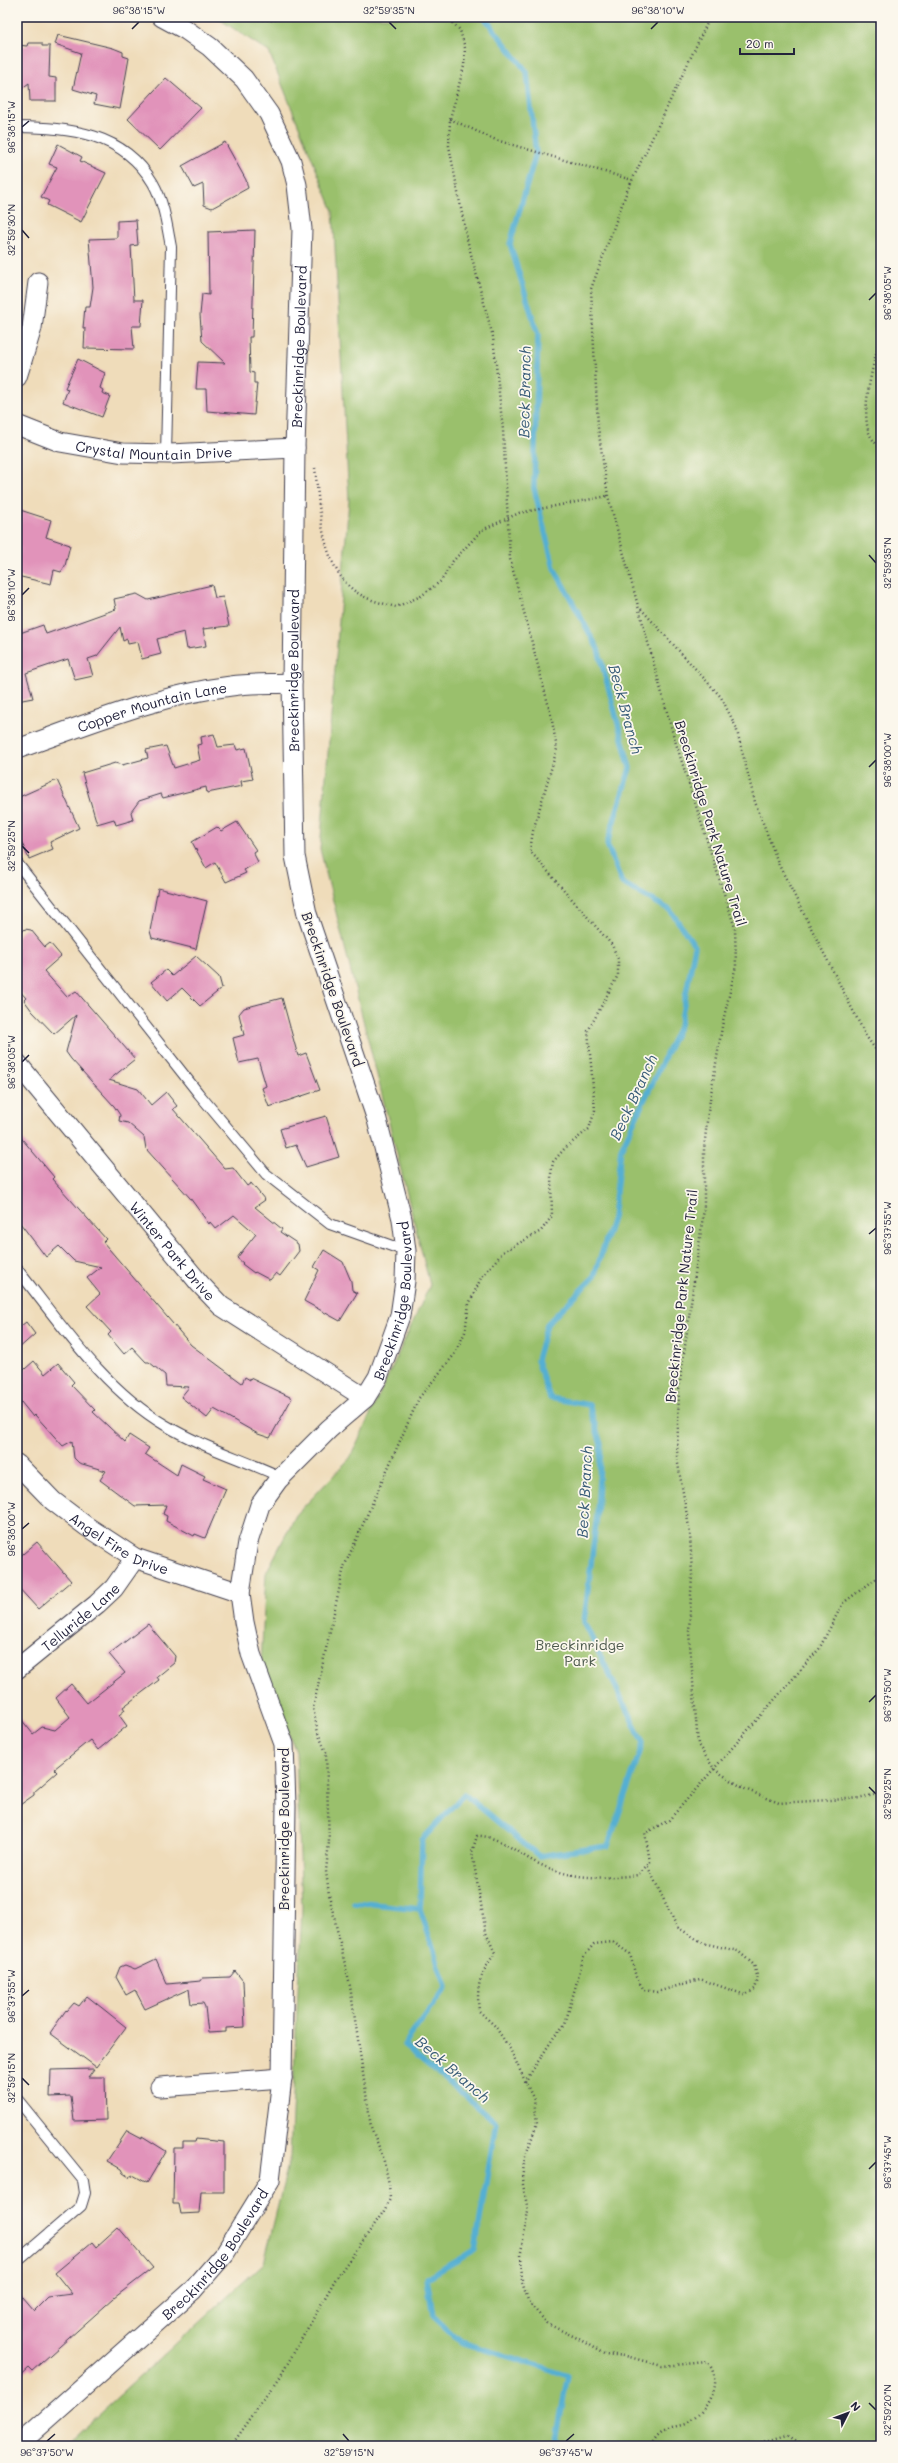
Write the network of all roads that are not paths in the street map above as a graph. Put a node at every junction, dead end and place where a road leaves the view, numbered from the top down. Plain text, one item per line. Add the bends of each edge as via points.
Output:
1 (162, 17) edge
2 (17, 127) edge
3 (38, 282) dead end
4 (17, 377) edge
5 (17, 425) edge
6 (295, 448) junction
7 (166, 454) junction
8 (292, 683) junction
9 (17, 749) edge
10 (17, 863) edge
11 (17, 1063) edge
12 (406, 1251) junction
13 (17, 1269) edge
14 (365, 1398) junction
15 (17, 1464) edge
16 (281, 1477) junction
17 (135, 1558) junction
18 (240, 1593) junction
19 (17, 1669) edge
20 (282, 2078) junction
21 (160, 2088) dead end
22 (17, 2099) edge
23 (17, 2261) edge
24 (17, 2446) edge

1 - 6 street, Breckinridge Boulevard via 210,47 244,79 269,114 291,161 297,185 302,229
2 - 7 lane via 84,132 110,142 133,158 153,183 165,215 171,247
3 - 4 street via 32,328
5 - 7 street, Crystal Mountain Drive via 60,442 123,453
6 - 7 street, Crystal Mountain Drive
6 - 8 street, Breckinridge Boulevard
8 - 9 street, Copper Mountain Lane via 231,686 195,692 141,706
8 - 12 street, Breckinridge Boulevard via 295,856 300,885 307,914 377,1120 402,1219
10 - 12 lane via 266,1174 330,1224
11 - 14 street, Winter Park Drive via 221,1306
12 - 14 street, Breckinridge Boulevard via 400,1316 378,1377
13 - 16 lane via 99,1371 147,1413 212,1450
14 - 16 street, Breckinridge Boulevard via 329,1429
15 - 17 street, Angel Fire Drive via 53,1500 86,1526
16 - 18 street, Breckinridge Boulevard via 260,1505 248,1542
17 - 18 street, Angel Fire Drive
17 - 19 street, Telluride Lane via 114,1588 97,1604
18 - 20 street, Breckinridge Boulevard via 251,1654 284,1744 286,1806
20 - 21 street
20 - 24 street, Breckinridge Boulevard via 270,2180 225,2253 192,2291
22 - 23 lane via 83,2180 85,2193 81,2206

